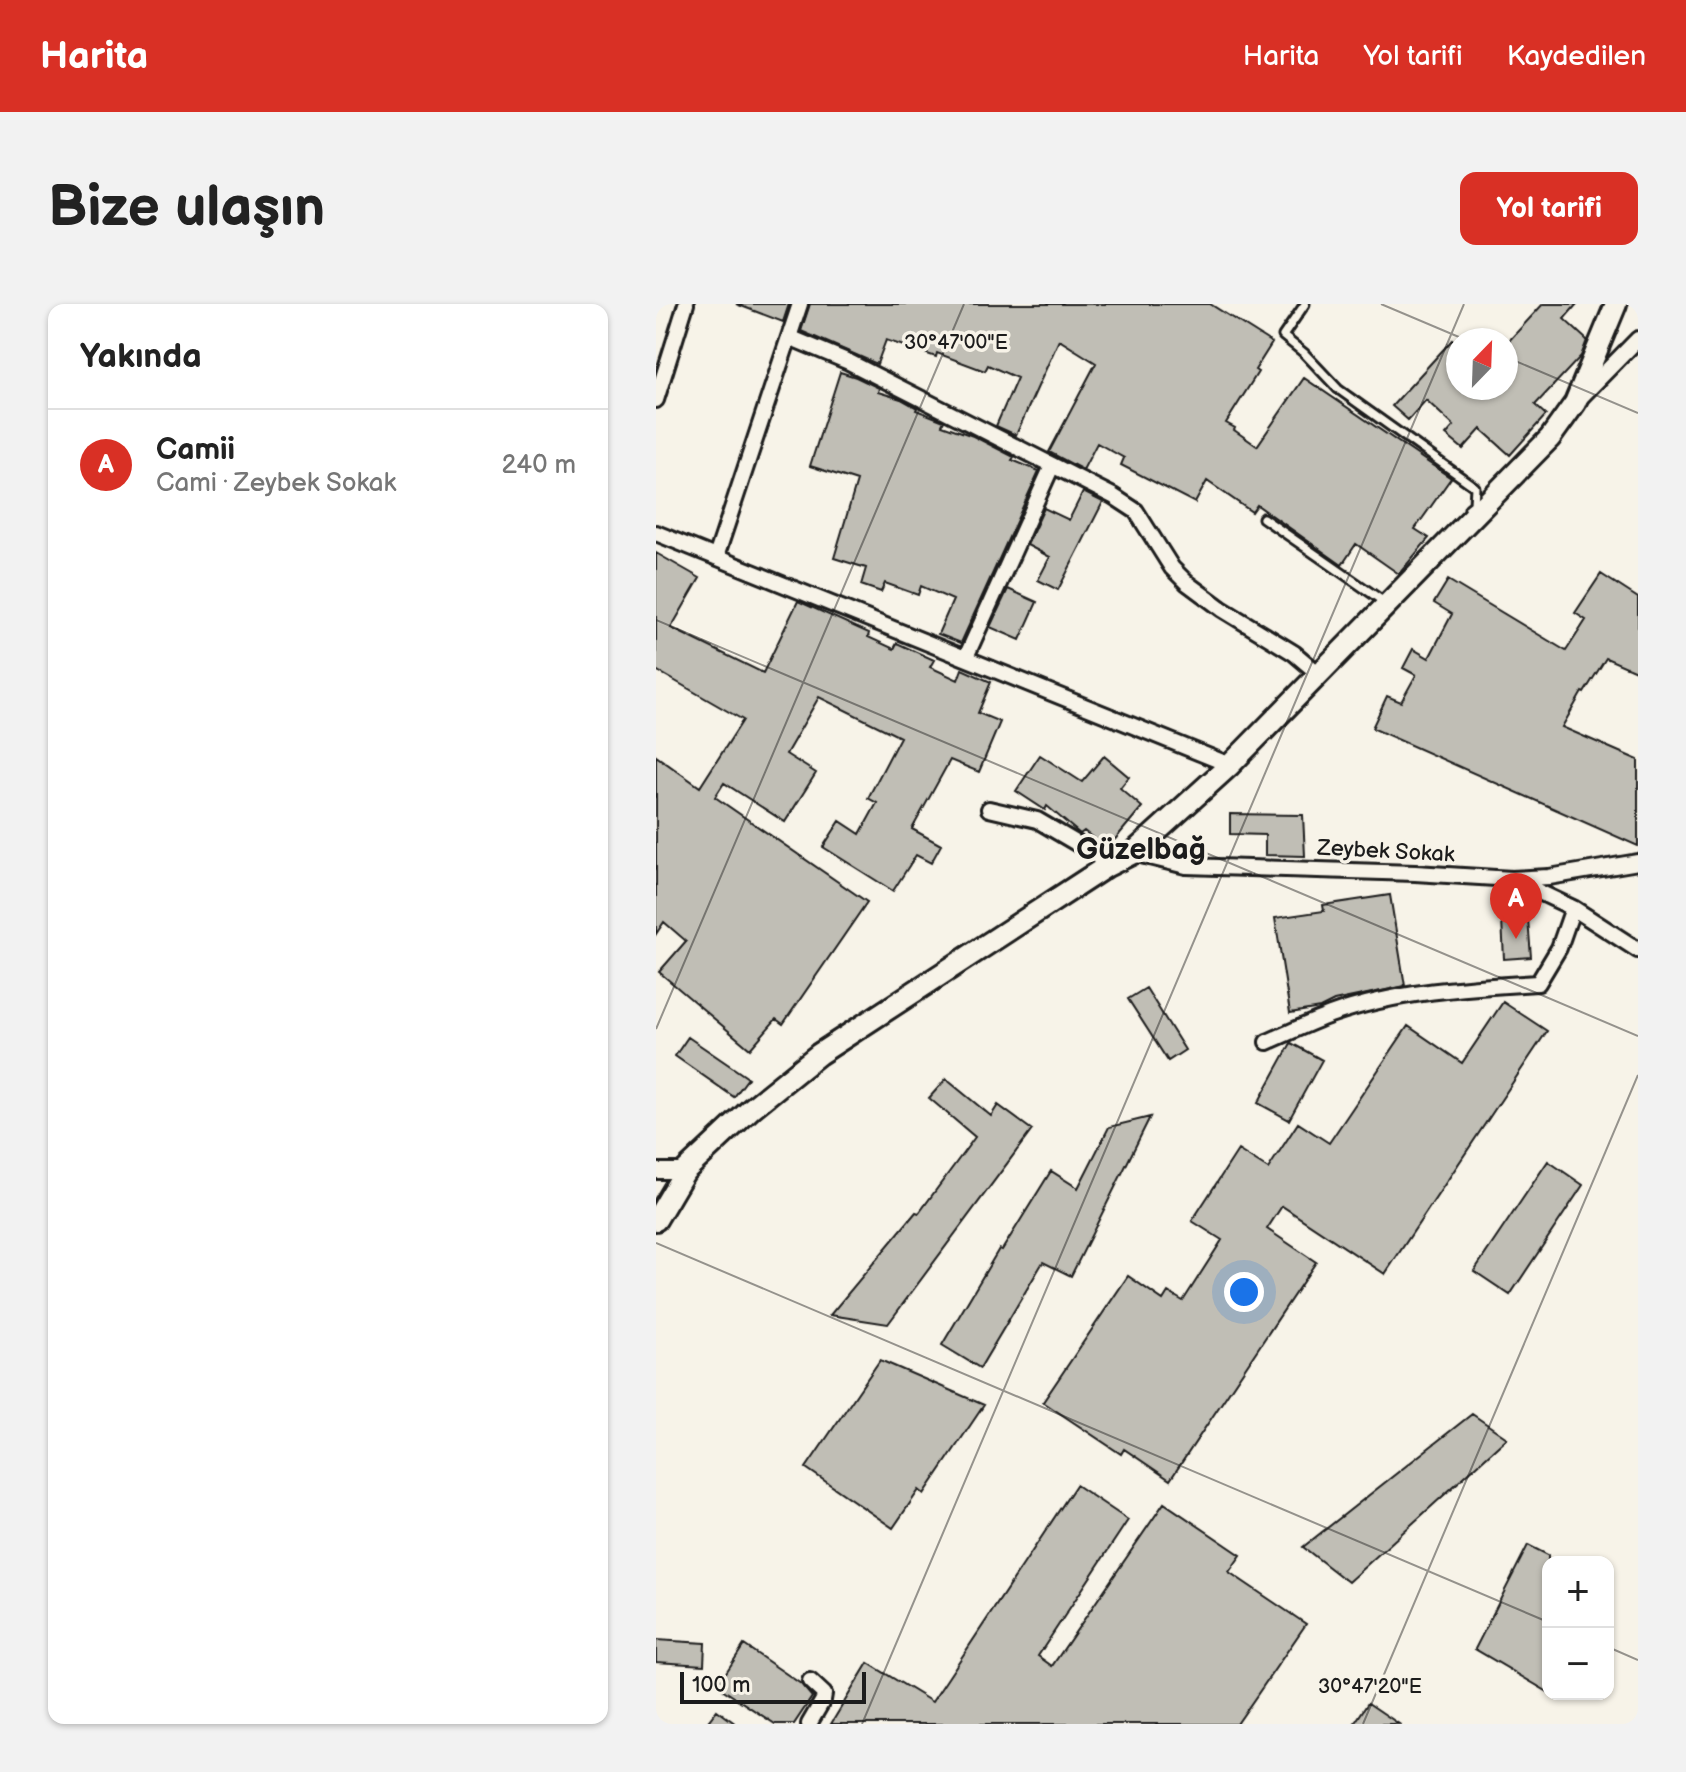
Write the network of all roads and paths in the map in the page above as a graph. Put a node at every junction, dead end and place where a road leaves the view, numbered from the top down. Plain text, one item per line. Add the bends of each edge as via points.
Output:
1 (686, 304) edge
2 (800, 304) edge
3 (1305, 304) edge
4 (1616, 304) edge
5 (789, 337) junction
6 (1638, 339) edge
7 (656, 400) edge
8 (1575, 403) junction
9 (1052, 466) junction
10 (1263, 518) dead end
11 (1445, 532) dead end
12 (656, 533) edge
13 (1435, 541) dead end
14 (716, 557) junction
15 (1414, 578) junction
16 (1389, 605) junction
17 (966, 657) junction
18 (1320, 675) junction
19 (1230, 765) junction
20 (989, 809) dead end
21 (1133, 853) junction
22 (1638, 862) edge
23 (1107, 866) junction
24 (1512, 879) junction
25 (1573, 908) junction
26 (1638, 950) edge
27 (1267, 1042) dead end
28 (656, 1171) edge
29 (685, 1171) junction
30 (656, 1220) edge
31 (810, 1681) dead end
32 (809, 1724) edge

1 - 7 street
2 - 5 street
3 - 11 lane via 1283,336 1338,389 1475,487 1474,504
4 - 8 street
5 - 9 street
5 - 14 street
6 - 8 street
8 - 15 street via 1550,438
9 - 17 street
9 - 18 street via 1136,511 1187,583
10 - 16 lane
12 - 14 street
13 - 15 lane
14 - 17 street
15 - 16 street
16 - 18 street
17 - 19 street
18 - 19 street
19 - 21 street
20 - 23 street via 1037,820
21 - 23 street
21 - 24 street, Zeybek Sokak via 1186,866
22 - 24 street, Zeybek Sokak
23 - 29 street via 819,1054
24 - 25 street
25 - 26 street
25 - 27 street via 1559,948 1538,983 1455,987 1386,1000
28 - 29 street
29 - 30 street
31 - 32 street via 824,1694

